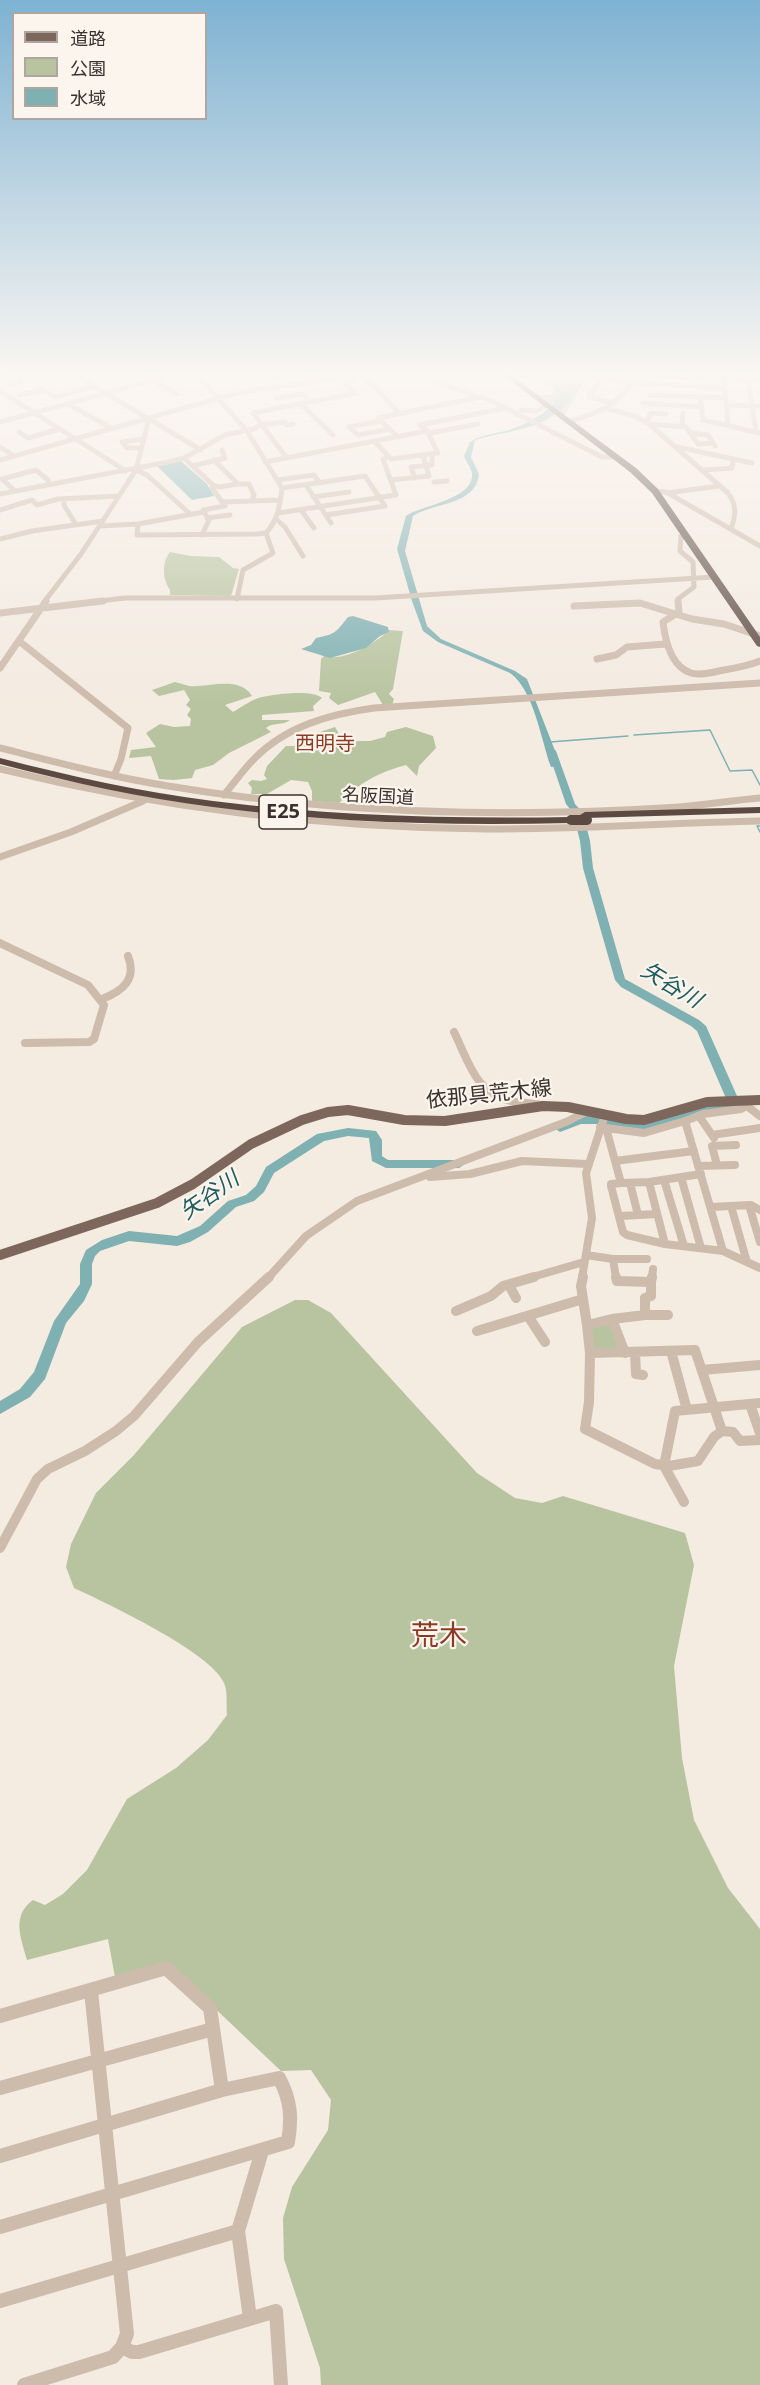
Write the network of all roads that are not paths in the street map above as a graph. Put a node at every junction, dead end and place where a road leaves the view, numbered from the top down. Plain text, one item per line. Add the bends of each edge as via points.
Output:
1 (4, 481) edge
2 (69, 481) edge
3 (128, 481) edge
4 (154, 481) edge
5 (209, 481) edge
6 (235, 481) edge
7 (278, 481) edge
8 (324, 481) edge
9 (343, 481) edge
10 (368, 481) edge
11 (391, 481) edge
12 (645, 481) edge
13 (715, 481) edge
14 (319, 482) joint
15 (238, 484) junction
16 (213, 485) junction
17 (306, 485) junction
18 (720, 486) junction
19 (282, 488) junction
20 (15, 491) junction
21 (655, 491) junction
22 (350, 492) junction
23 (667, 493) junction
24 (0, 494) edge
25 (119, 496) junction
26 (314, 497) junction
27 (378, 498) junction
28 (64, 500) junction
29 (252, 500) junction
30 (280, 500) junction
31 (223, 502) junction
32 (355, 502) junction
33 (320, 507) junction
34 (0, 510) edge
35 (301, 510) junction
36 (359, 510) junction
37 (189, 513) junction
38 (206, 515) junction
39 (230, 515) dead end
40 (326, 515) junction
41 (277, 516) junction
42 (75, 523) junction
43 (101, 523) junction
44 (331, 523) dead end
45 (138, 525) junction
46 (314, 528) dead end
47 (731, 529) junction
48 (266, 533) junction
49 (684, 534) junction
50 (202, 535) junction
51 (0, 539) edge
52 (760, 546) edge
53 (303, 556) dead end
54 (714, 578) junction
55 (695, 579) junction
56 (237, 599) junction
57 (574, 606) dead end
58 (40, 608) junction
59 (0, 613) edge
60 (676, 614) junction
61 (756, 635) edge
62 (19, 641) junction
63 (665, 644) junction
64 (760, 644) edge
65 (597, 659) dead end
66 (760, 661) edge
67 (0, 668) edge
68 (760, 683) edge
69 (0, 748) edge
70 (0, 756) edge
71 (0, 761) edge
72 (0, 769) edge
73 (114, 776) junction
74 (224, 795) junction
75 (760, 798) edge
76 (145, 799) junction
77 (760, 808) edge
78 (760, 817) edge
79 (578, 819) junction
80 (0, 857) edge
81 (0, 943) edge
82 (128, 956) dead end
83 (102, 999) junction
84 (454, 1032) dead end
85 (25, 1043) dead end
86 (760, 1100) edge
87 (747, 1103) junction
88 (543, 1106) junction
89 (588, 1111) junction
90 (699, 1116) junction
91 (760, 1116) edge
92 (685, 1121) junction
93 (603, 1123) junction
94 (760, 1128) edge
95 (712, 1135) junction
96 (736, 1145) dead end
97 (717, 1146) junction
98 (694, 1151) junction
99 (615, 1161) junction
100 (587, 1164) junction
101 (717, 1165) junction
102 (735, 1165) dead end
103 (699, 1170) junction
104 (681, 1177) junction
105 (418, 1178) junction
106 (664, 1180) junction
107 (649, 1182) junction
108 (600, 1183) dead end
109 (622, 1183) junction
110 (749, 1205) junction
111 (731, 1206) junction
112 (711, 1207) junction
113 (760, 1210) edge
114 (657, 1214) junction
115 (638, 1215) junction
116 (620, 1216) junction
117 (760, 1242) edge
118 (665, 1244) junction
119 (684, 1246) junction
120 (701, 1248) junction
121 (723, 1251) junction
122 (0, 1255) edge
123 (585, 1258) junction
124 (613, 1259) junction
125 (647, 1259) dead end
126 (747, 1262) junction
127 (760, 1268) edge
128 (653, 1269) dead end
129 (651, 1282) junction
130 (508, 1285) junction
131 (516, 1298) dead end
132 (583, 1299) junction
133 (456, 1311) dead end
134 (645, 1315) junction
135 (668, 1315) dead end
136 (528, 1316) junction
137 (612, 1319) junction
138 (587, 1324) junction
139 (477, 1331) dead end
140 (545, 1342) dead end
141 (671, 1351) junction
142 (590, 1353) junction
143 (630, 1353) junction
144 (760, 1365) edge
145 (702, 1370) junction
146 (642, 1375) dead end
147 (755, 1403) edge
148 (714, 1407) junction
149 (687, 1410) junction
150 (722, 1431) junction
151 (760, 1433) edge
152 (760, 1440) edge
153 (664, 1466) junction
154 (684, 1502) dead end
155 (0, 1548) edge
156 (91, 1991) junction
157 (0, 2016) edge
158 (213, 2029) junction
159 (99, 2061) junction
160 (0, 2088) edge
161 (222, 2090) junction
162 (106, 2126) junction
163 (262, 2151) junction
164 (0, 2156) edge
165 (114, 2195) junction
166 (0, 2227) edge
167 (238, 2231) junction
168 (121, 2266) junction
169 (0, 2301) edge
170 (250, 2318) junction
171 (122, 2347) junction
172 (53, 2380) edge
173 (24, 2385) edge
174 (281, 2385) edge

1 - 20 street
2 - 20 street
3 - 25 street
4 - 37 street
5 - 16 street
6 - 15 street
7 - 19 street
8 - 14 street
9 - 22 street
10 - 27 street
11 - 27 street via 396,495
12 - 21 highway
13 - 18 street
14 - 17 street
15 - 16 street via 219,488
15 - 29 street via 249,484
16 - 31 street
17 - 19 street
17 - 26 street
18 - 23 street
18 - 47 street via 735,502 737,513
19 - 30 street
20 - 24 street
21 - 23 street
21 - 49 highway
22 - 26 street
22 - 32 street
23 - 47 street
25 - 28 street
25 - 43 street
26 - 33 street
27 - 32 street
27 - 36 street via 385,506
28 - 34 street via 37,504 32,500
28 - 42 street
29 - 30 street
29 - 31 street
30 - 41 street
31 - 38 street via 225,506 203,510
32 - 33 street
32 - 36 street
33 - 35 street
33 - 40 street
35 - 41 street
35 - 46 street
36 - 40 street
37 - 38 street
37 - 45 street
38 - 39 street
38 - 50 street via 209,520
40 - 44 street
41 - 48 street
41 - 53 street
42 - 43 street
42 - 51 street
43 - 45 street
43 - 58 street
45 - 50 street via 137,535 141,536
47 - 52 street
48 - 50 street
48 - 56 street via 273,553 242,572
49 - 54 highway
49 - 55 street via 680,551 693,562
54 - 55 street
54 - 61 highway
55 - 56 street via 422,596
55 - 60 street via 694,587 677,601 680,609
56 - 58 street via 125,598
57 - 60 street via 640,603
58 - 59 street
58 - 62 street
60 - 61 street
60 - 63 street via 663,622
61 - 64 highway
62 - 67 street
62 - 73 street via 128,728
63 - 65 street via 627,647 616,655
63 - 66 street via 681,667 698,674
68 - 74 street via 374,708 325,716 302,725 258,754
69 - 73 street
70 - 79 highway, 名阪国道 / E25 via 123,784 257,804 407,816
71 - 79 highway, 名阪国道 / E25 via 99,785 255,809 416,821
72 - 76 street
73 - 74 street
74 - 79 street via 304,805
75 - 79 street
76 - 79 street via 331,822 449,828
76 - 80 street
77 - 79 highway, 名阪国道 / E25
78 - 79 street
78 - 79 highway, 名阪国道 / E25
81 - 83 street via 88,985
82 - 83 street via 130,975 111,996
83 - 85 street via 104,1010 94,1039 89,1042
84 - 88 street via 482,1087 491,1095
86 - 87 main road, 依那具荒木線
87 - 90 street via 741,1109
87 - 91 street
87 - 93 main road, 依那具荒木線 via 696,1104 657,1118
88 - 89 main road, 依那具荒木線
88 - 122 main road, 依那具荒木線 via 426,1122 358,1111 328,1112 251,1144 193,1184 157,1203
89 - 93 main road, 依那具荒木線
89 - 105 street
90 - 92 street
90 - 95 street
92 - 93 street via 644,1133
92 - 98 street
93 - 99 street
93 - 100 street
94 - 95 street
95 - 97 street
96 - 97 street
97 - 101 street via 712,1146
98 - 99 street
98 - 103 street
99 - 109 street
100 - 105 street via 522,1161 470,1174
100 - 123 street via 592,1218
101 - 102 street
101 - 103 street
103 - 104 street
103 - 112 street
104 - 106 street
104 - 120 street
105 - 155 street via 357,1201 306,1236 268,1278 198,1342 134,1416 37,1479
106 - 107 street
106 - 119 street
107 - 109 street
107 - 114 street
108 - 109 street
109 - 115 street
109 - 116 street via 611,1184
110 - 111 street
110 - 113 street
110 - 117 street
111 - 112 street
111 - 126 street
112 - 121 street
114 - 115 street
114 - 118 street
115 - 116 street
116 - 118 street via 621,1228 627,1235
118 - 119 street
119 - 120 street
120 - 121 street
121 - 126 street
123 - 124 street
123 - 130 street
123 - 132 street
124 - 125 street
124 - 129 street via 616,1281
126 - 127 street
128 - 129 street
129 - 134 street via 651,1296 645,1298
130 - 131 street
130 - 133 street
132 - 136 street
132 - 138 street
134 - 135 street
134 - 137 street
136 - 139 street
136 - 140 street
137 - 138 street
137 - 143 street
138 - 142 street
141 - 143 street
141 - 145 street via 695,1350
141 - 149 street
142 - 143 street
142 - 153 street via 585,1429
143 - 146 street via 636,1374
144 - 145 street
145 - 148 street
147 - 148 street
147 - 151 street
148 - 149 street
148 - 150 street
149 - 153 street via 675,1411
150 - 152 street via 733,1431 740,1441
150 - 153 street via 698,1461
153 - 154 street
156 - 157 street
156 - 158 street via 166,1968 210,2008
156 - 159 street
158 - 159 street
158 - 161 street
159 - 160 street
159 - 162 street
161 - 162 street
161 - 163 street via 279,2078 289,2094 292,2120 288,2142
162 - 164 street
162 - 165 street
163 - 165 street
163 - 167 street
165 - 166 street
165 - 168 street
167 - 168 street
167 - 170 street
168 - 169 street
168 - 171 street via 127,2326
170 - 171 street via 139,2352
170 - 174 street via 276,2311
171 - 172 street via 108,2359
172 - 173 street

